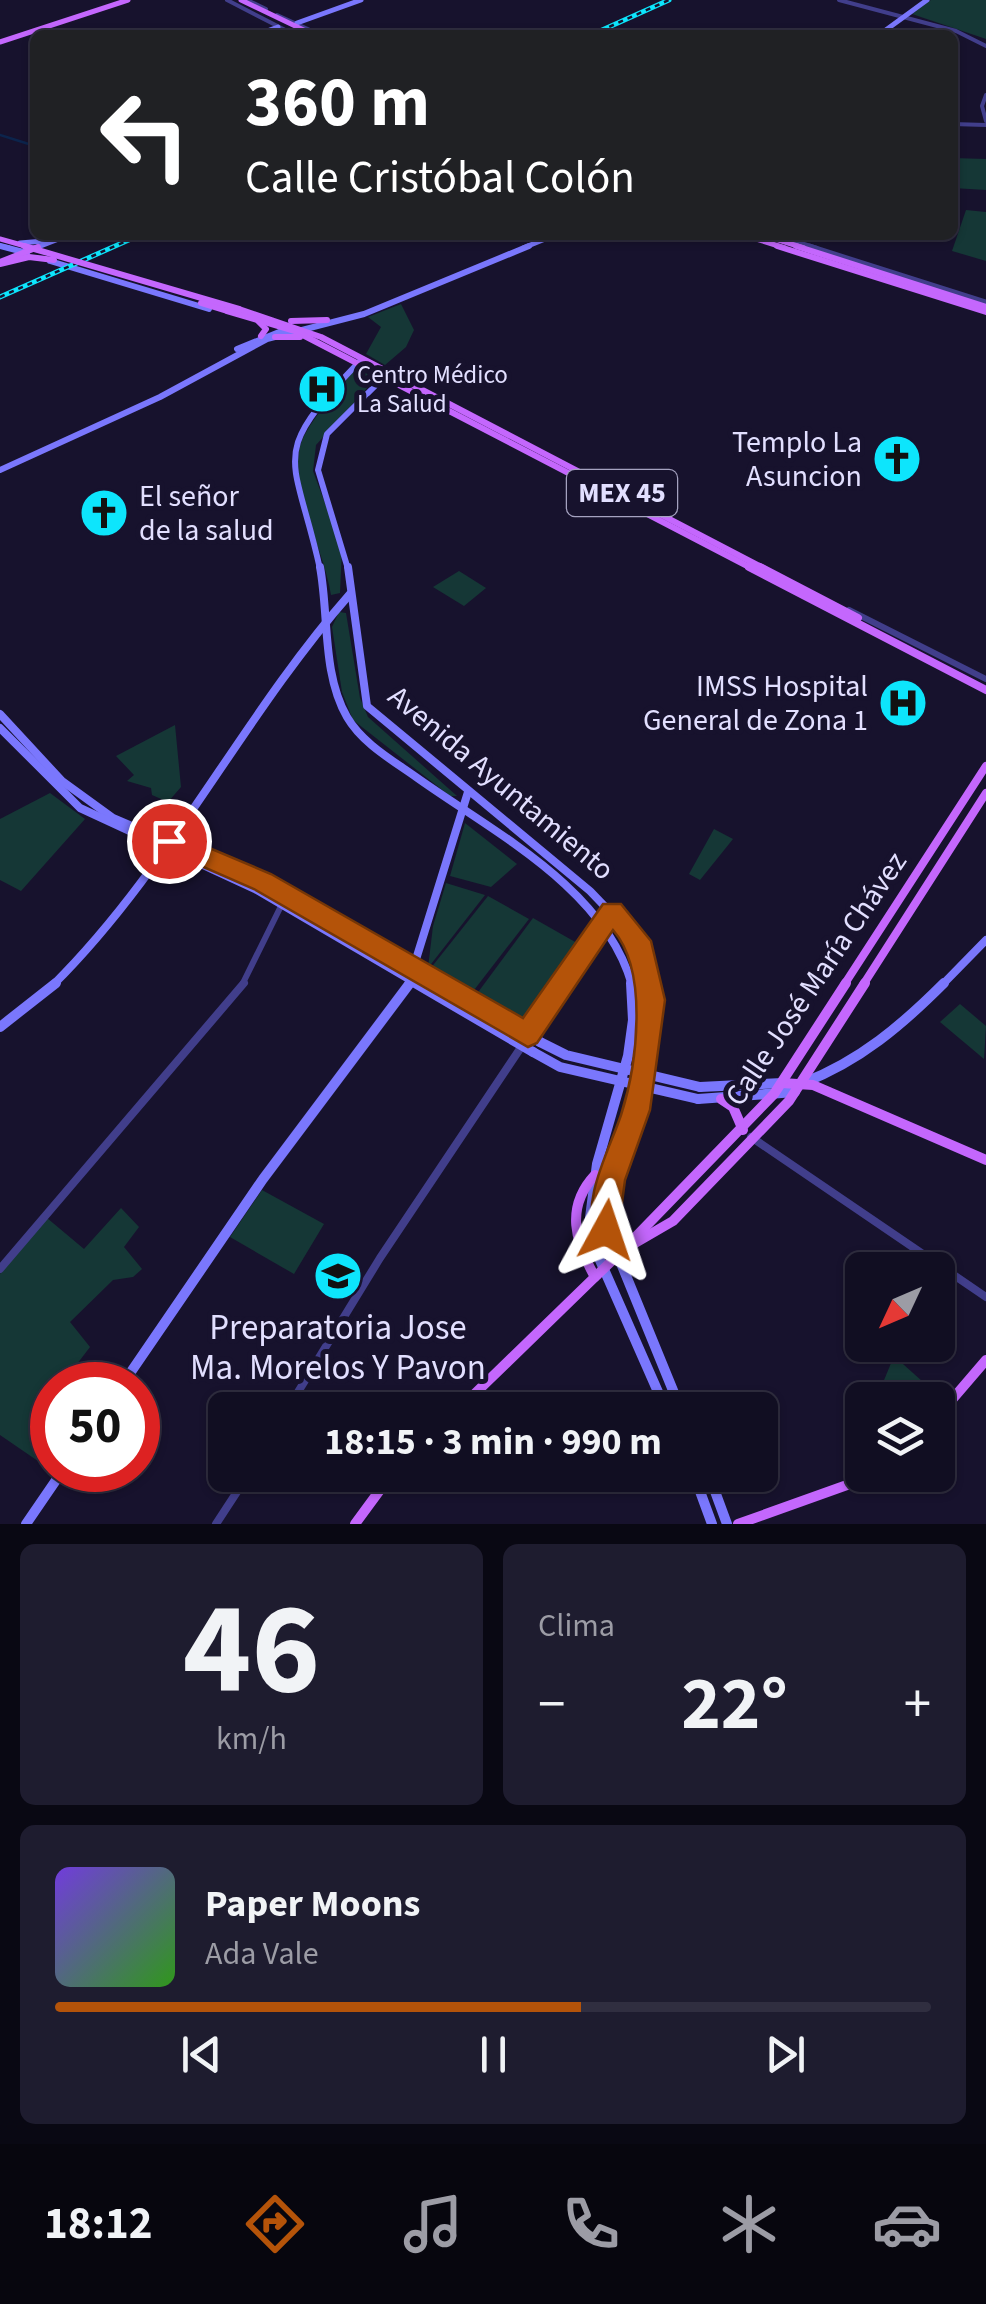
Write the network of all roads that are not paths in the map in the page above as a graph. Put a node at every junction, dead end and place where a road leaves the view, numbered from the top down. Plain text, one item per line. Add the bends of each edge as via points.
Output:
1 (120, 0) edge
2 (128, 0) edge
3 (227, 0) edge
4 (241, 0) edge
5 (353, 0) edge
6 (361, 0) edge
7 (838, 0) edge
8 (850, 0) edge
9 (917, 0) edge
10 (926, 0) edge
11 (259, 10) junction
12 (902, 15) junction
13 (306, 18) junction
14 (268, 21) joint
15 (293, 23) junction
16 (280, 24) junction
17 (32, 30) edge
18 (34, 30) edge
19 (267, 30) edge
20 (272, 30) edge
21 (288, 30) edge
22 (293, 30) edge
23 (309, 30) edge
24 (879, 30) edge
25 (885, 30) edge
26 (953, 30) edge
27 (30, 31) edge
28 (30, 31) edge
29 (958, 32) edge
30 (0, 41) edge
31 (986, 44) edge
32 (986, 95) edge
33 (958, 125) edge
34 (986, 125) edge
35 (48, 240) edge
36 (50, 240) edge
37 (57, 240) edge
38 (534, 240) edge
39 (543, 240) edge
40 (761, 240) edge
41 (779, 240) edge
42 (790, 240) edge
43 (0, 241) edge
44 (44, 241) junction
45 (20, 242) junction
46 (524, 245) junction
47 (34, 246) junction
48 (21, 252) junction
49 (512, 254) junction
50 (62, 255) junction
51 (34, 256) junction
52 (1, 261) edge
53 (55, 262) junction
54 (70, 262) junction
55 (860, 264) junction
56 (101, 266) junction
57 (92, 274) junction
58 (986, 307) edge
59 (236, 310) junction
60 (254, 318) junction
61 (280, 320) junction
62 (325, 323) junction
63 (296, 328) junction
64 (262, 336) junction
65 (275, 337) junction
66 (321, 337) junction
67 (309, 339) junction
68 (360, 361) junction
69 (387, 375) junction
70 (0, 468) edge
71 (349, 578) junction
72 (363, 580) dead end
73 (350, 594) junction
74 (327, 621) junction
75 (986, 687) edge
76 (0, 714) edge
77 (0, 728) edge
78 (986, 766) edge
79 (970, 790) junction
80 (468, 792) junction
81 (986, 793) edge
82 (462, 810) junction
83 (968, 820) junction
84 (166, 844) junction
85 (284, 900) junction
86 (612, 911) junction
87 (603, 924) junction
88 (986, 940) edge
89 (414, 969) junction
90 (410, 982) junction
91 (0, 1027) edge
92 (528, 1035) junction
93 (521, 1045) junction
94 (782, 1083) junction
95 (799, 1087) junction
96 (774, 1094) junction
97 (721, 1099) junction
98 (742, 1130) junction
99 (754, 1140) junction
100 (986, 1160) edge
101 (596, 1175) junction
102 (624, 1250) junction
103 (0, 1270) edge
104 (596, 1276) junction
105 (986, 1296) edge
106 (986, 1360) edge
107 (138, 1362) edge
108 (298, 1392) edge
109 (477, 1392) edge
110 (658, 1392) edge
111 (674, 1392) edge
112 (955, 1396) edge
113 (845, 1485) edge
114 (48, 1492) edge
115 (237, 1492) edge
116 (379, 1492) edge
117 (700, 1492) edge
118 (716, 1492) edge
119 (743, 1522) edge
120 (26, 1524) edge
121 (216, 1524) edge
122 (355, 1524) edge
123 (712, 1524) edge
124 (728, 1524) edge

1 - 17 main road
2 - 18 main road
3 - 14 street
4 - 11 main road
4 - 16 street
5 - 13 main road
6 - 13 main road
7 - 12 street
8 - 12 street
9 - 12 main road
10 - 12 main road
11 - 15 main road
11 - 16 main road
12 - 24 main road
12 - 25 main road
12 - 26 street
13 - 15 main road
14 - 16 main road
15 - 16 main road
15 - 23 main road
16 - 19 main road
16 - 20 main road
16 - 21 street
16 - 22 main road
27 - 30 main road
28 - 30 main road
29 - 31 street
32 - 34 street
33 - 34 street
35 - 44 main road
36 - 47 main road
37 - 50 main road
38 - 46 main road
39 - 49 main road
40 - 58 main road
41 - 55 main road
42 - 55 street
43 - 45 main road
43 - 48 main road
43 - 54 main road, MEX 45, bridge
43 - 59 main road, MEX 45, bridge
44 - 45 main road
44 - 47 main road
45 - 47 main road
46 - 49 main road
46 - 62 main road
47 - 48 main road
47 - 50 main road
48 - 51 main road
48 - 52 main road
49 - 62 main road
50 - 53 main road
50 - 54 main road
51 - 52 main road
51 - 53 main road
52 - 54 main road, bridge
53 - 54 main road
54 - 56 main road
54 - 57 main road
54 - 59 main road, MEX 45, bridge
55 - 58 main road
56 - 57 main road
56 - 59 main road
57 - 59 main road
59 - 60 main road, MEX 45
59 - 61 main road, MEX 45
60 - 63 main road, MEX 45
60 - 64 main road via 266,328
61 - 62 main road
61 - 63 main road, MEX 45
62 - 63 main road
62 - 66 main road
63 - 64 main road
63 - 65 main road
63 - 66 main road, MEX 45
63 - 67 main road, MEX 45
64 - 70 main road
65 - 67 main road
65 - 70 main road
66 - 68 main road, MEX 45
67 - 68 main road, MEX 45
68 - 69 main road, MEX 45
68 - 74 main road, Avenida Ayuntamiento via 298,434 290,458 321,569
69 - 71 main road, Avenida Ayuntamiento via 327,434 320,450 321,485
69 - 75 main road, MEX 45
71 - 72 main road
71 - 73 main road, Avenida Ayuntamiento
73 - 74 main road
73 - 80 main road, Avenida Ayuntamiento via 362,688 372,714
74 - 82 main road, Avenida Ayuntamiento via 350,722
74 - 84 main road via 282,669
76 - 84 main road via 87,801
77 - 84 main road via 80,808
78 - 79 main road, Calle José María Chávez
79 - 83 main road via 976,797
79 - 94 main road, Calle José María Chávez
80 - 82 main road
80 - 86 main road, Avenida Ayuntamiento
81 - 83 main road, Calle José María Chávez
82 - 87 main road, Avenida Ayuntamiento
82 - 89 main road
83 - 95 main road, Calle José María Chávez
84 - 85 main road
84 - 91 main road via 98,940 35,1004
85 - 89 main road
85 - 90 main road
85 - 103 street via 245,982
86 - 87 street
86 - 111 main road, Avenida Ayuntamiento via 638,941 652,1000 636,1110 611,1180 606,1230
87 - 92 street
87 - 101 main road, Avenida Ayuntamiento via 624,954 633,1020
88 - 95 main road via 884,1039
89 - 90 main road
89 - 92 main road
90 - 93 main road
90 - 107 main road
92 - 93 street
92 - 94 main road, bridge via 566,1056 700,1087
93 - 97 main road, bridge via 560,1066
93 - 108 street
94 - 95 main road
94 - 96 main road, Calle José María Chávez
95 - 96 main road
95 - 99 main road, Calle José María Chávez
95 - 100 main road
96 - 97 main road
96 - 98 main road, Calle José María Chávez
97 - 98 main road via 733,1107
98 - 99 street
98 - 102 main road, Calle José María Chávez
99 - 102 main road, Calle José María Chávez via 673,1221
99 - 105 street
101 - 104 main road via 582,1186 574,1224 580,1253
101 - 110 main road, Avenida Ayuntamiento via 586,1206 595,1256
102 - 104 main road, Calle José María Chávez, bridge
104 - 109 main road, Calle José María Chávez
106 - 112 main road
113 - 119 main road
114 - 120 main road
115 - 121 street
116 - 122 main road
117 - 123 main road
118 - 124 main road

